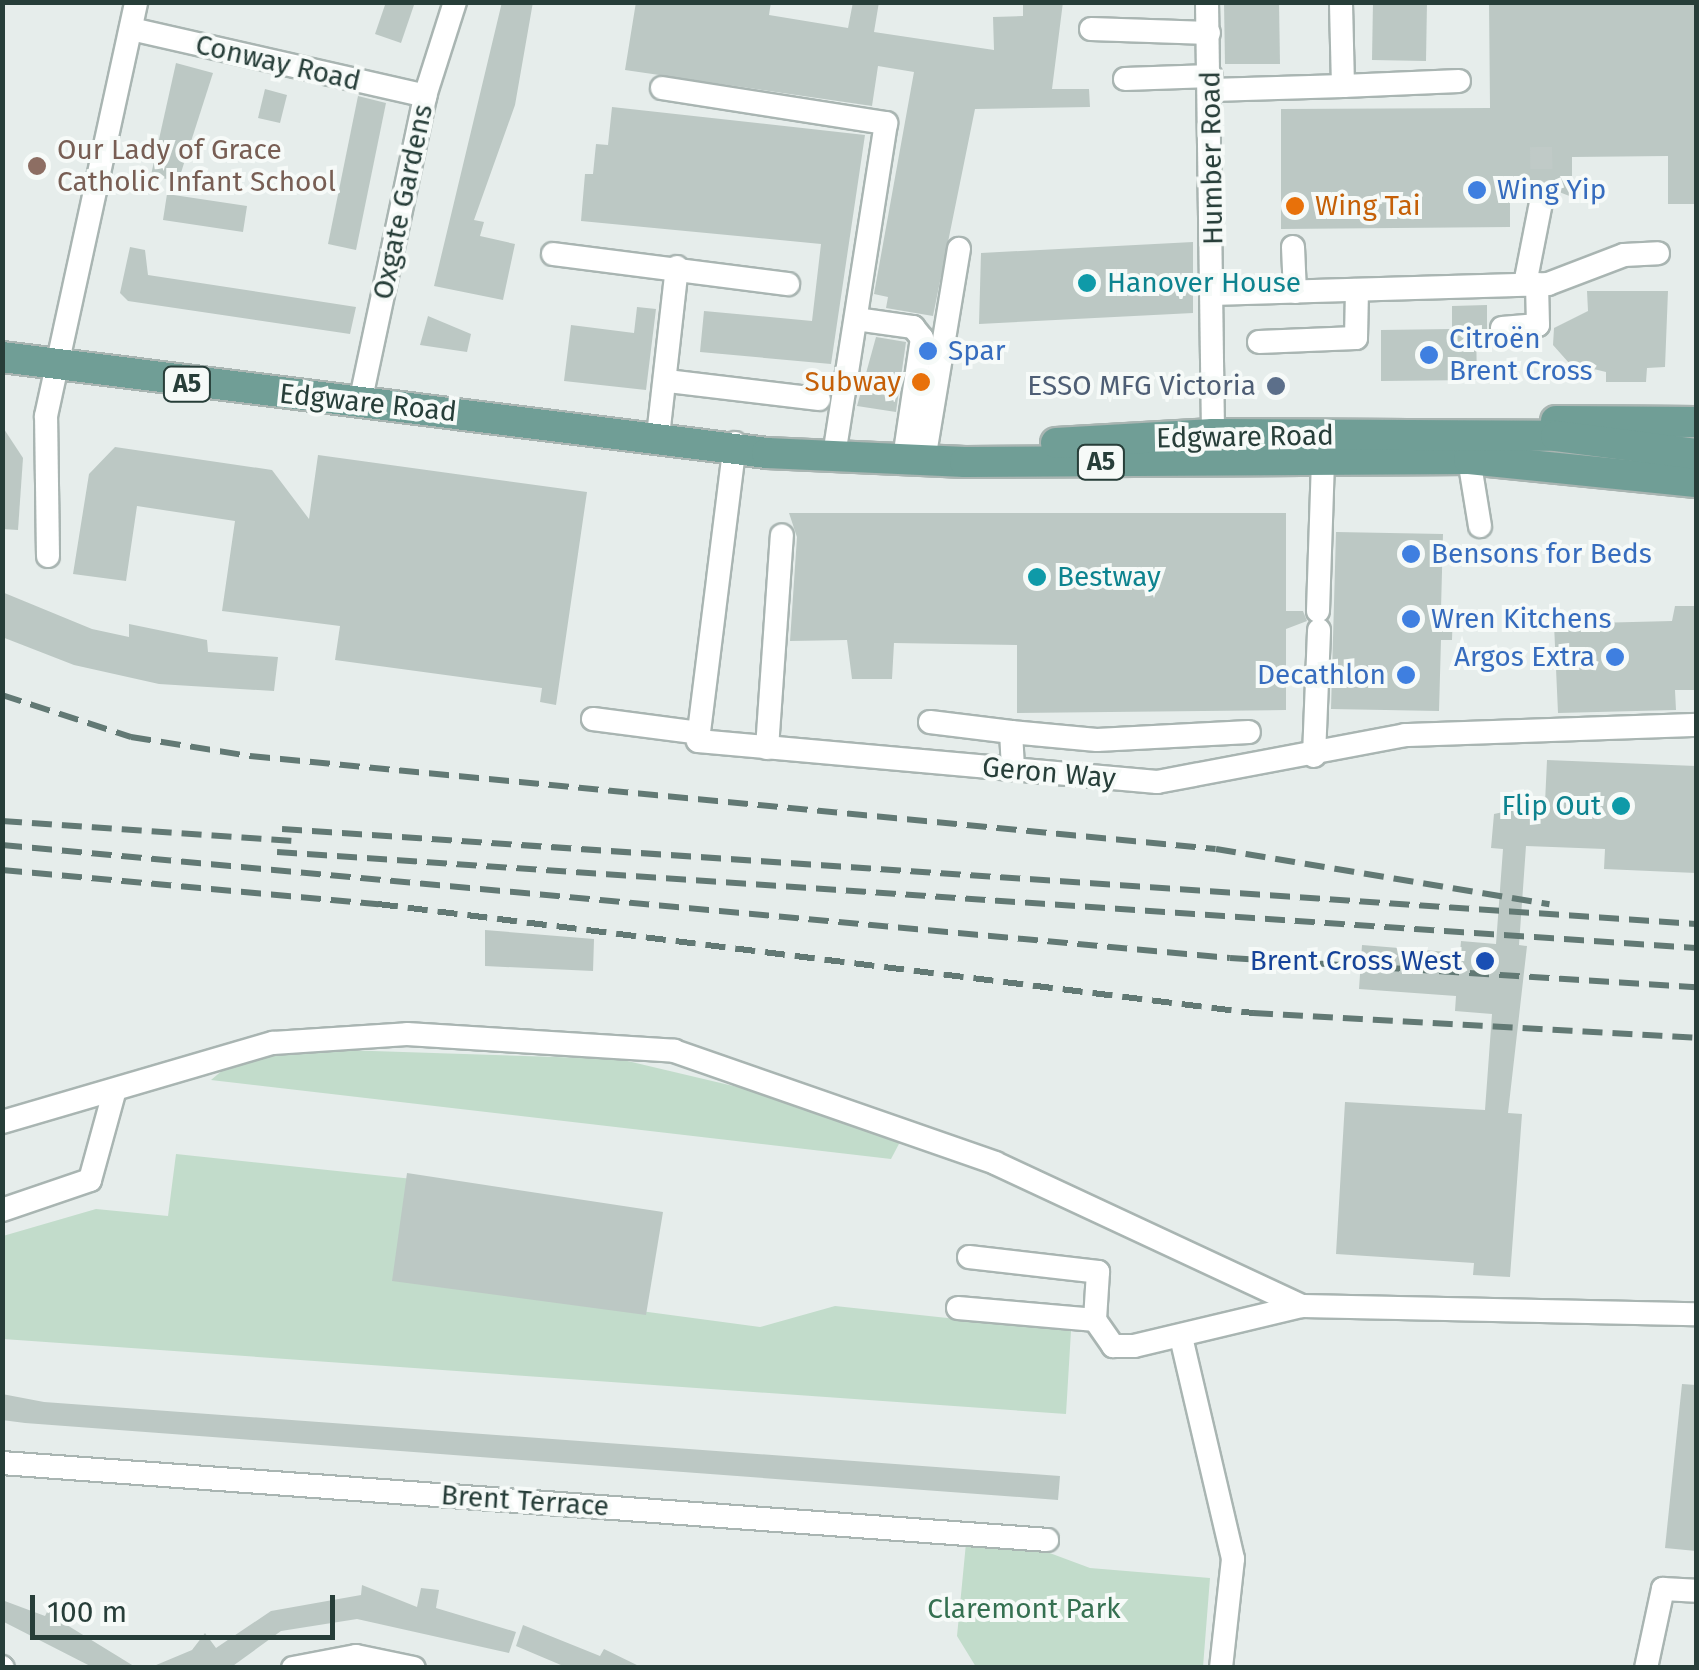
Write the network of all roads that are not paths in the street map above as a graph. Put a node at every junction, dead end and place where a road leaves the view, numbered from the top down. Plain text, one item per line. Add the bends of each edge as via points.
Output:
1 (136, 2) edge
2 (455, 2) edge
3 (1207, 2) edge
4 (1342, 2) edge
5 (130, 29) junction
6 (1091, 29) dead end
7 (1209, 32) junction
8 (1124, 79) dead end
9 (1459, 81) dead end
10 (1212, 84) junction
11 (1343, 86) junction
12 (662, 88) dead end
13 (425, 96) junction
14 (1542, 196) tunnel mouth
15 (1293, 247) dead end
16 (959, 248) dead end
17 (1658, 253) dead end
18 (552, 254) dead end
19 (677, 268) junction
20 (788, 284) dead end
21 (1531, 284) junction
22 (1357, 290) junction
23 (1296, 292) junction
24 (1214, 294) junction
25 (856, 319) junction
26 (1502, 328) dead end
27 (1259, 342) dead end
28 (2, 356) edge
29 (57, 365) junction
30 (668, 381) junction
31 (820, 398) dead end
32 (360, 403) junction
33 (1696, 422) edge
34 (1213, 434) junction
35 (658, 436) junction
36 (734, 443) junction
37 (835, 447) junction
38 (915, 451) junction
39 (1696, 454) edge
40 (1323, 460) junction
41 (1469, 460) junction
42 (1696, 482) edge
43 (1696, 502) edge
44 (1480, 526) dead end
45 (782, 536) dead end
46 (48, 556) dead end
47 (594, 719) dead end
48 (930, 722) dead end
49 (1696, 725) edge
50 (1011, 732) junction
51 (1249, 732) dead end
52 (698, 733) junction
53 (767, 748) junction
54 (1314, 756) junction
55 (1012, 770) junction
56 (114, 1093) junction
57 (3, 1119) edge
58 (2, 1210) edge
59 (969, 1258) dead end
60 (1302, 1306) junction
61 (958, 1308) dead end
62 (1696, 1314) edge
63 (1094, 1320) junction
64 (1181, 1337) junction
65 (2, 1463) edge
66 (1047, 1540) dead end
67 (1696, 1591) edge
68 (293, 1668) edge
69 (414, 1668) edge
70 (1221, 1668) edge
71 (1646, 1668) edge

1 - 5 street
2 - 13 street, Oxgate Gardens
3 - 7 street, Humber Road
4 - 11 street
5 - 13 street, Conway Road
5 - 29 street
6 - 7 street
7 - 10 street, Humber Road
8 - 10 street
9 - 11 street
10 - 11 street
10 - 24 street, Humber Road
12 - 25 street via 886,124
13 - 32 street, Oxgate Gardens
14 - 21 street
15 - 23 street
16 - 38 street
17 - 21 street
18 - 19 street
19 - 20 street
19 - 30 street
21 - 22 street
21 - 26 street via 1538,325
22 - 23 street
22 - 27 street via 1356,338
23 - 24 street
24 - 34 street, Humber Road
25 - 37 street
25 - 38 street via 914,326 922,338
28 - 29 main road, Edgware Road / A5
29 - 32 main road, Edgware Road / A5
29 - 46 street via 46,416
30 - 31 street
30 - 35 street
32 - 35 main road, Edgware Road / A5
33 - 34 main road
34 - 38 main road, Edgware Road / A5
34 - 39 main road, Edgware Road / A5 via 1556,436
35 - 36 main road, Edgware Road / A5
36 - 37 main road, Edgware Road / A5 via 764,434
36 - 52 street
37 - 38 main road, Edgware Road / A5
38 - 40 main road, Edgware Road / A5
40 - 41 main road, Edgware Road / A5
40 - 54 street
41 - 42 main road, Edgware Road / A5
41 - 43 main road
41 - 44 street
45 - 53 street
47 - 52 street
48 - 50 street
49 - 54 street, Geron Way via 1404,735
50 - 51 street via 1097,740
50 - 55 street
52 - 53 street, Geron Way via 698,742
53 - 55 street, Geron Way
54 - 55 street, Geron Way via 1286,772 1158,782
56 - 57 street
56 - 58 street via 90,1180
56 - 60 street via 272,1043 407,1034 674,1050 995,1162
59 - 63 street via 1098,1272
60 - 62 street
60 - 64 street
61 - 63 street
63 - 64 street via 1113,1346
64 - 70 street via 1233,1559
65 - 66 street, Brent Terrace
67 - 71 street via 1662,1589
68 - 69 street via 356,1656

